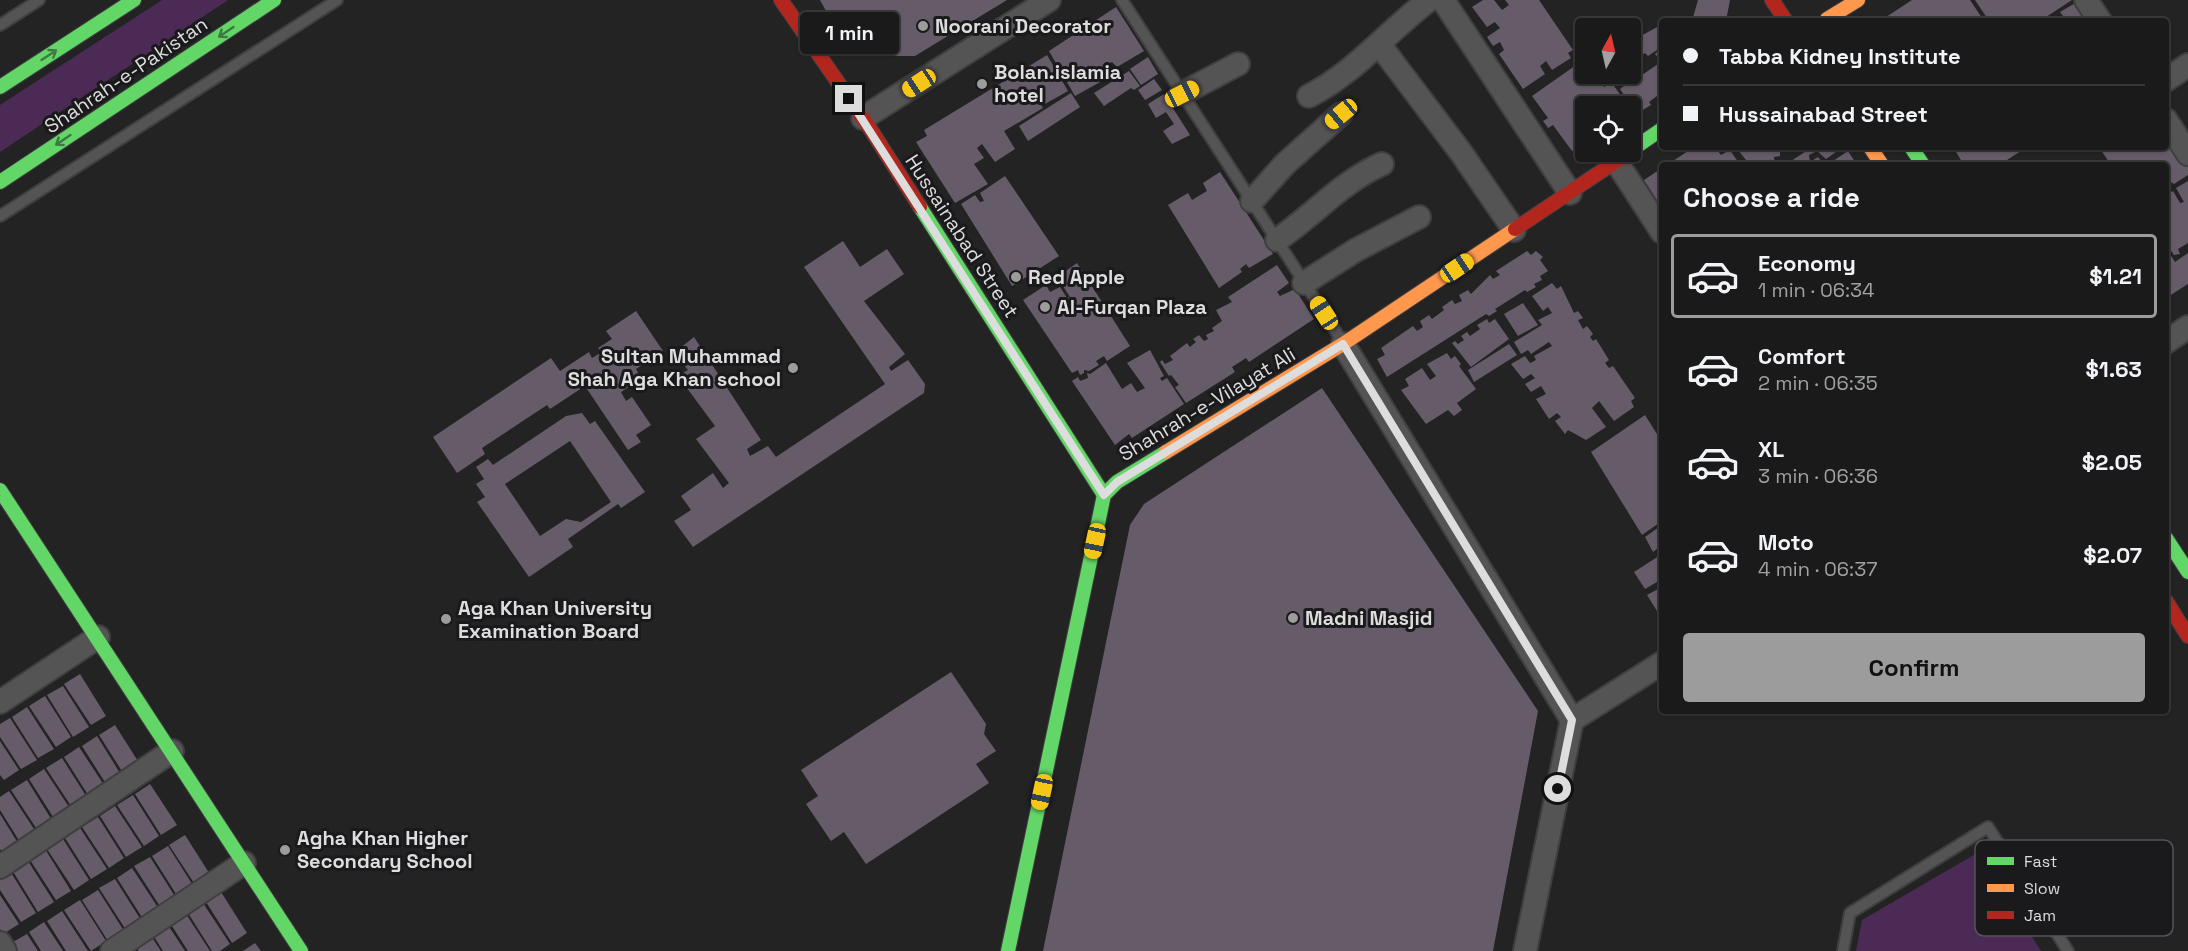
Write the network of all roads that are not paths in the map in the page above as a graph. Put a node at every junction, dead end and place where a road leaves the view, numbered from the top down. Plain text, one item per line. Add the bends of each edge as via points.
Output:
1 (39, 0) edge
2 (134, 0) edge
3 (274, 0) edge
4 (337, 0) edge
5 (781, 0) edge
6 (1049, 0) edge
7 (1122, 0) edge
8 (1429, 0) edge
9 (1443, 0) edge
10 (1772, 0) edge
11 (1858, 0) edge
12 (2086, 0) edge
13 (1825, 17) edge
14 (1784, 18) edge
15 (2098, 18) edge
16 (0, 25) edge
17 (1379, 44) junction
18 (1238, 64) dead end
19 (2188, 65) edge
20 (2169, 78) edge
21 (0, 87) edge
22 (1182, 94) junction
23 (1309, 96) dead end
24 (1341, 114) dead end
25 (863, 118) junction
26 (2169, 125) edge
27 (1659, 131) edge
28 (1641, 143) edge
29 (2188, 154) edge
30 (1614, 162) edge
31 (1629, 162) edge
32 (1382, 164) dead end
33 (0, 182) edge
34 (1569, 193) junction
35 (1252, 201) junction
36 (0, 216) edge
37 (1419, 217) dead end
38 (1659, 226) edge
39 (1514, 230) junction
40 (1277, 240) junction
41 (1304, 283) junction
42 (2188, 327) edge
43 (2169, 340) edge
44 (1343, 344) junction
45 (0, 490) edge
46 (1104, 495) junction
47 (2169, 543) edge
48 (2188, 572) edge
49 (2169, 606) edge
50 (2188, 636) edge
51 (98, 637) junction
52 (1659, 665) edge
53 (0, 702) edge
54 (1572, 720) junction
55 (172, 751) junction
56 (1996, 840) edge
57 (244, 863) junction
58 (0, 867) edge
59 (2058, 936) edge
60 (0, 943) edge
61 (5, 951) edge
62 (112, 951) edge
63 (301, 951) edge
64 (1008, 951) edge
65 (1525, 951) edge
66 (1843, 951) edge
67 (2068, 951) edge

1 - 16 lane
21 -> 2 main road
3 -> 33 main road, Shahrah-e-Pakistan
4 - 36 lane
5 - 25 main road, Hussainabad Street
6 - 25 street
7 - 22 lane
8 - 17 street
9 - 34 street
10 - 14 main road
11 - 13 main road
12 - 15 street
17 - 23 street
17 - 39 street
18 - 22 street
19 - 20 street
22 - 35 lane
24 - 35 street via 1285,164
25 - 46 main road, Hussainabad Street
26 - 29 street
27 - 28 main road, Shahrah-e-Vilayat Ali
30 - 34 main road, Shahrah-e-Vilayat Ali
31 - 38 street
32 - 40 street via 1343,186
34 - 39 main road, Shahrah-e-Vilayat Ali
35 - 40 lane
37 - 41 street
39 - 44 main road, Shahrah-e-Vilayat Ali
40 - 41 lane
41 - 44 lane
42 - 43 street
44 - 46 main road, Shahrah-e-Vilayat Ali via 1117,482
44 - 54 street
45 - 51 main road
46 - 64 main road
47 - 48 main road
49 - 50 main road
51 - 53 street
51 - 55 main road
52 - 54 street
54 - 65 street
55 - 57 main road
55 - 58 street
56 - 66 lane via 1988,827 1850,913
57 - 62 street
57 - 63 main road
59 - 67 lane
60 - 61 street

